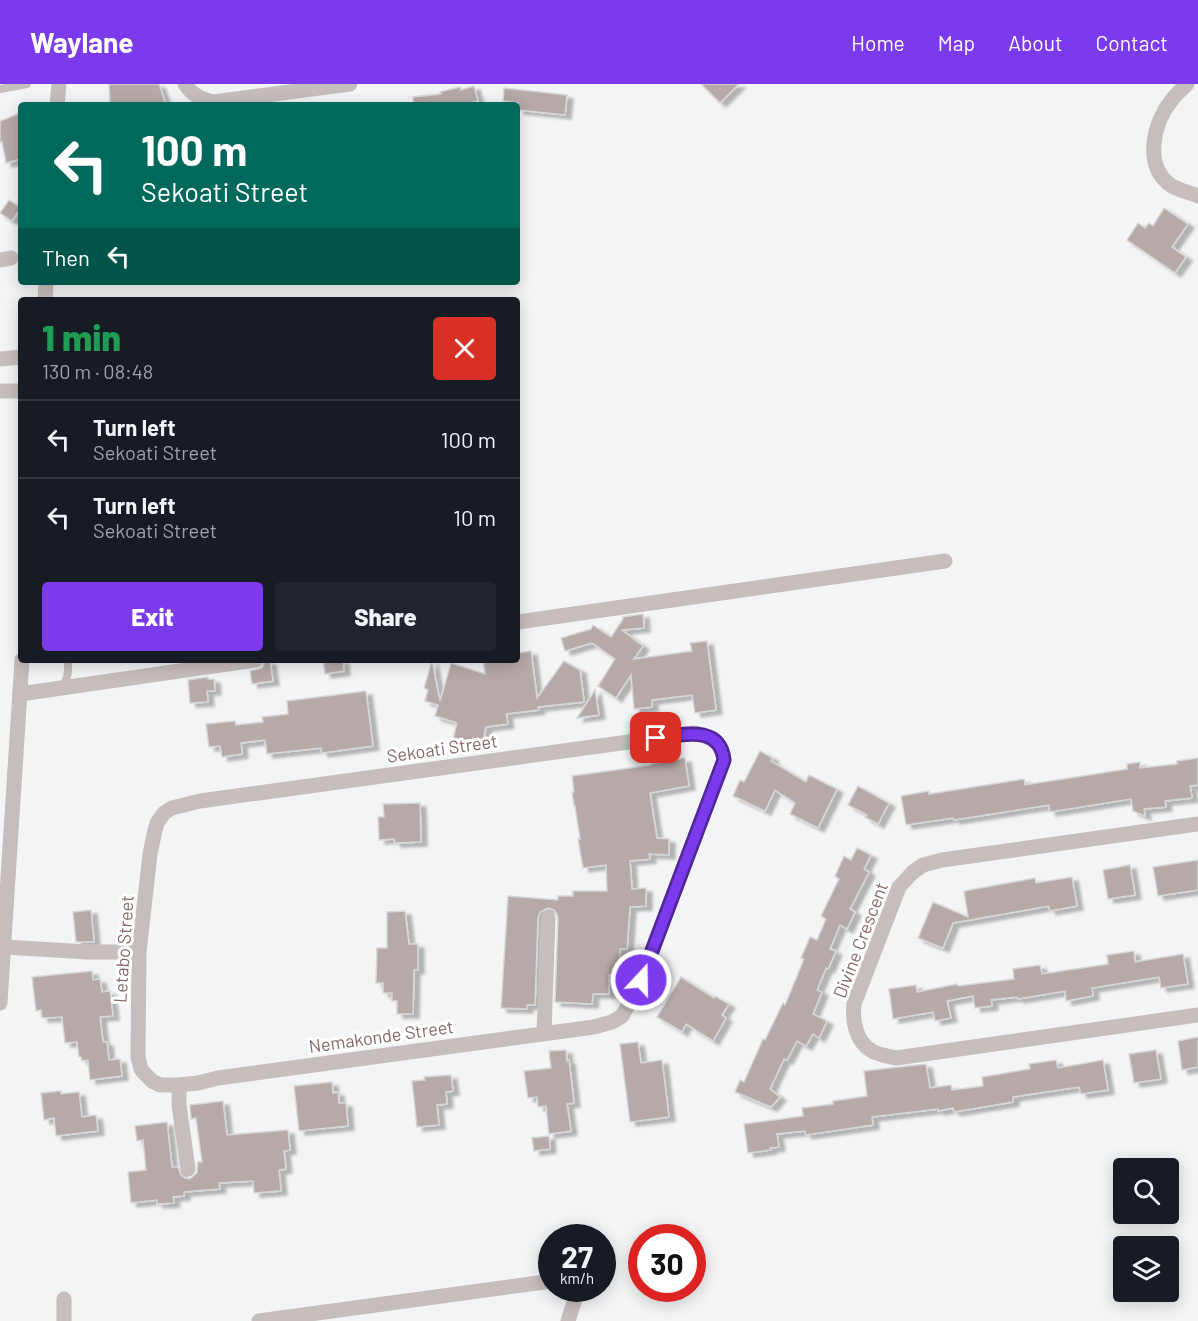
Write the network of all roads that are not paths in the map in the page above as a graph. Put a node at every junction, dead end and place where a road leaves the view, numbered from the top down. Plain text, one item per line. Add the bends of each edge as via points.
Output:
1 (27, 84) edge
2 (59, 84) edge
3 (185, 84) edge
4 (350, 84) edge
5 (1187, 84) edge
6 (0, 89) edge
7 (57, 102) edge
8 (1198, 196) edge
9 (18, 357) edge
10 (0, 359) edge
11 (0, 391) edge
12 (18, 391) edge
13 (945, 561) dead end
14 (520, 622) edge
15 (22, 663) edge
16 (68, 663) edge
17 (235, 663) edge
18 (58, 688) junction
19 (20, 694) junction
20 (157, 823) joint
21 (1198, 824) edge
22 (548, 918) dead end
23 (4, 947) junction
24 (139, 952) junction
25 (0, 1003) edge
26 (1198, 1015) edge
27 (622, 1016) joint
28 (544, 1033) junction
29 (146, 1077) joint
30 (179, 1085) junction
31 (188, 1169) dead end
32 (538, 1283) edge
33 (64, 1299) dead end
34 (574, 1302) edge
35 (64, 1321) edge
36 (259, 1321) edge
37 (568, 1321) edge

1 - 6 lane
2 - 7 street
3 - 4 street via 194,95 213,102
5 - 8 street via 1170,101 1157,127 1153,160 1172,186
9 - 10 street
11 - 12 street
13 - 14 street
15 - 19 street
16 - 18 lane via 65,684
17 - 18 street
18 - 19 street
19 - 23 street
20 - 24 street, Letabo Street
20 - 27 street, Sekoati Street via 171,808 200,801 694,733 707,736 718,742 724,760 641,980
21 - 26 street, Divine Crescent via 923,865 899,887 853,1015 860,1041 873,1052 896,1058
22 - 28 street
23 - 24 street
23 - 25 street
24 - 29 street, Letabo Street via 138,1057
27 - 28 street, Nemakonde Street via 594,1027
28 - 30 street, Nemakonde Street
29 - 30 street, Nemakonde Street via 160,1085
30 - 31 street
32 - 36 street
33 - 35 street
34 - 37 street

